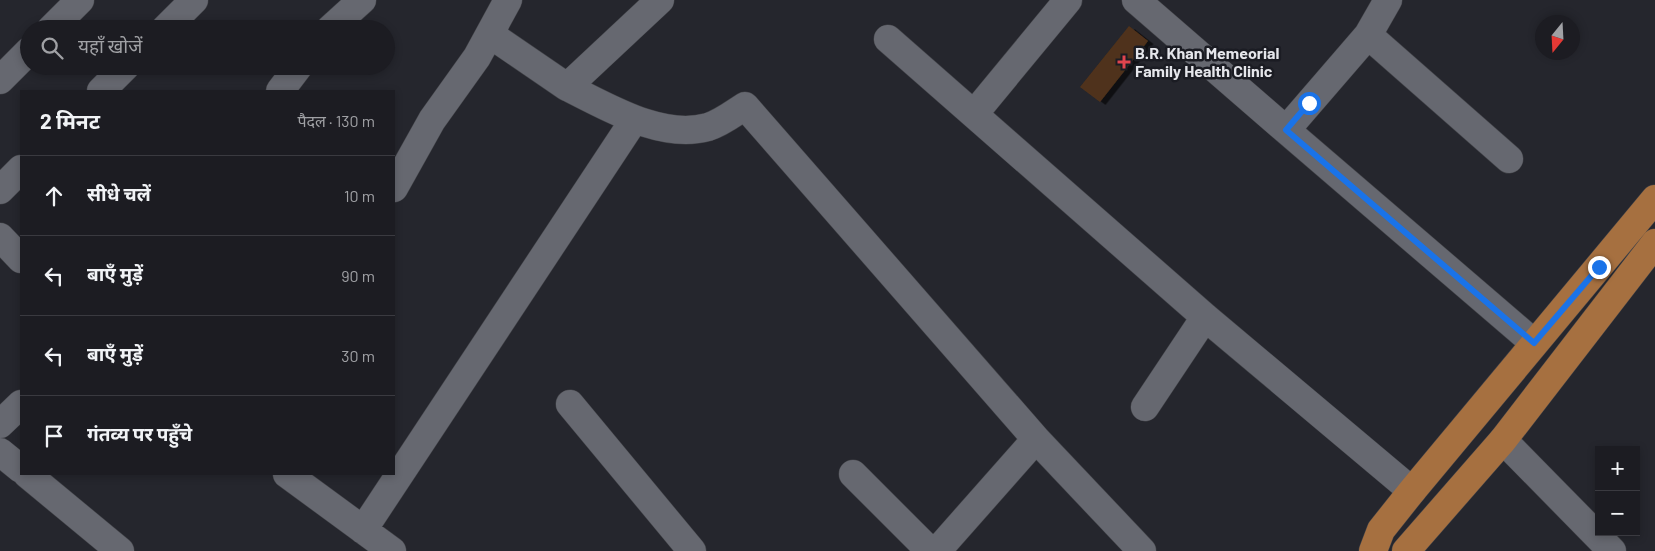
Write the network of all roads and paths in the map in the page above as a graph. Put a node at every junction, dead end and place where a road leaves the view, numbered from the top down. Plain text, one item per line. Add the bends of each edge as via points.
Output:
1 (80, 0) edge
2 (194, 0) edge
3 (362, 0) edge
4 (508, 0) edge
5 (660, 0) edge
6 (1068, 0) edge
7 (1136, 0) edge
8 (1388, 0) edge
9 (61, 20) edge
10 (174, 20) edge
11 (340, 20) edge
12 (491, 35) junction
13 (1368, 36) junction
14 (888, 39) dead end
15 (20, 61) edge
16 (117, 75) edge
17 (292, 75) edge
18 (0, 80) edge
19 (567, 87) junction
20 (102, 90) edge
21 (281, 90) edge
22 (974, 114) junction
23 (634, 120) junction
24 (1286, 130) junction
25 (1509, 159) dead end
26 (20, 170) edge
27 (395, 186) edge
28 (0, 190) edge
29 (1655, 199) edge
30 (0, 237) edge
31 (1655, 243) edge
32 (20, 258) edge
33 (1205, 318) junction
34 (1534, 343) junction
35 (570, 404) dead end
36 (20, 405) edge
37 (1145, 407) dead end
38 (0, 424) edge
39 (1036, 439) junction
40 (1503, 440) junction
41 (0, 452) edge
42 (20, 468) edge
43 (853, 474) dead end
44 (28, 475) edge
45 (288, 475) edge
46 (1412, 491) junction
47 (363, 530) junction
48 (120, 551) edge
49 (392, 551) edge
50 (692, 551) edge
51 (930, 551) edge
52 (937, 551) edge
53 (1142, 551) edge
54 (1373, 551) edge
55 (1406, 551) edge
56 (1612, 551) edge

1 - 9 street
2 - 10 street
3 - 11 street
4 - 12 street
5 - 19 street
6 - 22 street
7 - 24 street
8 - 13 street
12 - 19 street
12 - 27 street via 432,120
13 - 24 street
13 - 25 street
14 - 22 street
15 - 18 street
16 - 20 street
17 - 21 street
19 - 23 street
22 - 33 street
23 - 39 street via 671,129 709,127 745,106
23 - 47 street
24 - 34 street
26 - 28 street
29 - 34 main road
30 - 32 street
31 - 40 main road
33 - 37 street
33 - 46 street
34 - 46 main road
35 - 50 street
36 - 38 street
39 - 52 street
39 - 53 street
40 - 55 main road
40 - 56 street
41 - 42 street
43 - 51 street
44 - 48 street
45 - 47 street
46 - 54 main road via 1381,530
47 - 49 street

